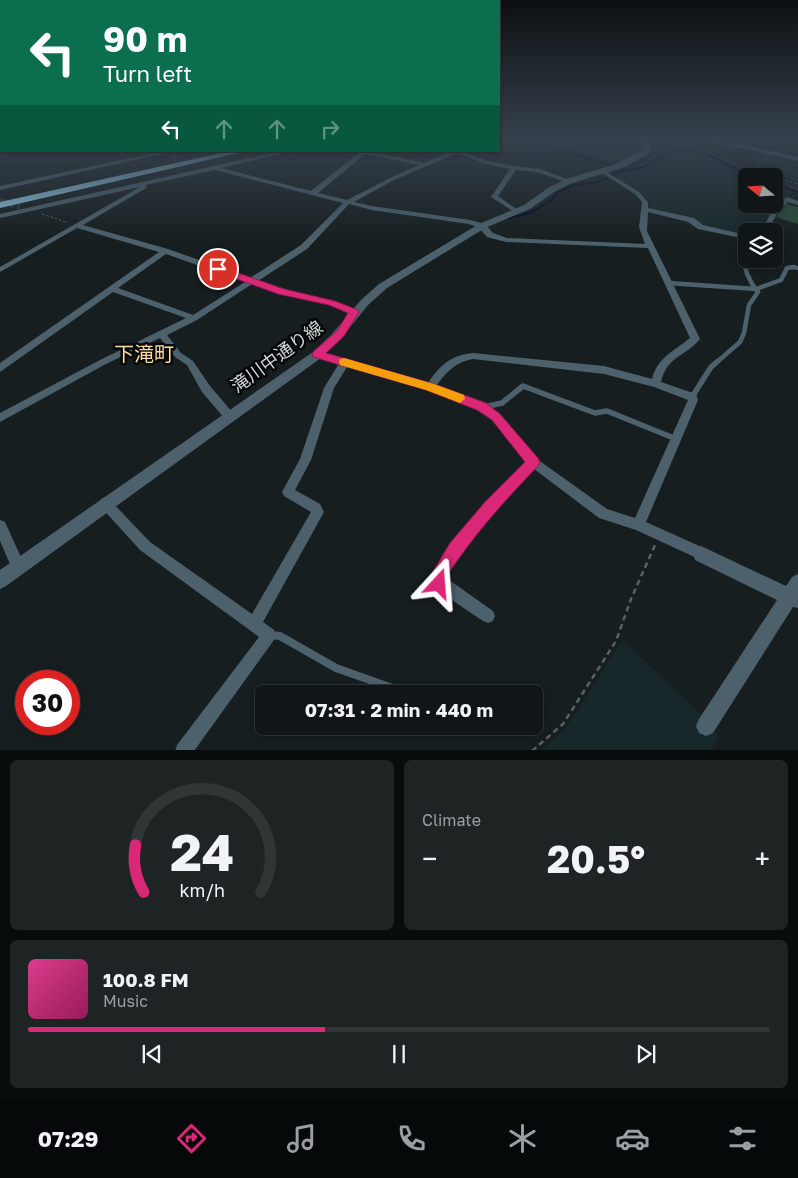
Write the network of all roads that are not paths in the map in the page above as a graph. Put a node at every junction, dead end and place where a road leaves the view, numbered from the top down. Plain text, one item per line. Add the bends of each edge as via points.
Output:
1 (74, 173) edge
2 (117, 173) edge
3 (146, 173) edge
4 (180, 173) edge
5 (231, 173) edge
6 (339, 173) edge
7 (403, 173) edge
8 (511, 173) edge
9 (546, 173) edge
10 (607, 175) joint
11 (569, 181) junction
12 (150, 182) junction
13 (0, 188) edge
14 (313, 194) junction
15 (0, 199) edge
16 (348, 202) junction
17 (798, 205) edge
18 (0, 206) edge
19 (20, 207) tunnel mouth
20 (28, 209) junction
21 (646, 209) junction
22 (516, 211) junction
23 (0, 216) edge
24 (768, 223) edge
25 (77, 226) junction
26 (482, 226) junction
27 (738, 236) edge
28 (650, 246) junction
29 (164, 251) junction
30 (746, 268) edge
31 (796, 268) edge
32 (0, 270) edge
33 (253, 281) junction
34 (668, 283) junction
35 (112, 289) junction
36 (756, 289) junction
37 (354, 312) junction
38 (194, 318) junction
39 (162, 334) junction
40 (317, 355) junction
41 (345, 362) junction
42 (0, 368) edge
43 (656, 384) junction
44 (430, 387) junction
45 (692, 396) junction
46 (483, 408) junction
47 (229, 416) junction
48 (0, 418) edge
49 (676, 439) junction
50 (533, 462) junction
51 (105, 503) junction
52 (638, 525) junction
53 (0, 526) edge
54 (702, 554) joint
55 (18, 566) junction
56 (0, 580) edge
57 (796, 594) edge
58 (488, 616) dead end
59 (254, 624) junction
60 (269, 635) junction
61 (384, 685) edge
62 (706, 726) dead end
63 (183, 750) edge

1 - 13 street
2 - 15 highway
3 - 18 highway
4 - 12 street
5 - 14 street
6 - 14 street
7 - 16 street
8 - 22 street via 494,197
9 - 11 street
10 - 11 street, 滝川中通り線
10 - 21 street via 637,193 645,202
11 - 22 street, 滝川中通り線
12 - 20 street
12 - 25 street
14 - 16 street
16 - 26 street
16 - 33 street via 304,247
17 - 24 street via 785,201
19 - 20 street
20 - 23 street
21 - 27 street
21 - 28 street via 641,221
22 - 26 street, 滝川中通り線
25 - 29 street
25 - 32 street
26 - 28 street via 490,235 506,240
26 - 37 street, 滝川中通り線 via 368,296
28 - 34 street
29 - 33 street
29 - 35 street
30 - 36 lane via 749,282
31 - 36 lane via 787,268 781,280
33 - 37 street
33 - 38 street
34 - 36 lane
34 - 43 street via 694,332 694,339 661,365
35 - 38 street
35 - 42 street
36 - 45 lane via 758,292 749,305 740,342 711,367
37 - 40 street, 滝川中通り線 via 340,334
38 - 39 street
39 - 47 street via 178,355 190,363 206,389
39 - 48 street
40 - 41 street
40 - 47 street, 滝川中通り線
41 - 44 street
41 - 59 street via 329,388 305,460 288,492 318,512
43 - 44 street via 604,370 469,355 446,365
43 - 45 street
44 - 46 street
45 - 49 street
46 - 49 lane via 502,403 523,386 595,413 607,411
46 - 50 street via 496,417
47 - 51 street, 滝川中通り線
49 - 52 street
50 - 52 street via 603,514
50 - 58 street via 490,506 438,576 439,584
51 - 55 street, 滝川中通り線
51 - 59 street via 145,546
52 - 54 street
53 - 55 street
54 - 57 street
55 - 56 street, 滝川中通り線
57 - 62 street
59 - 60 street
60 - 61 lane via 280,636 336,668
60 - 63 street

